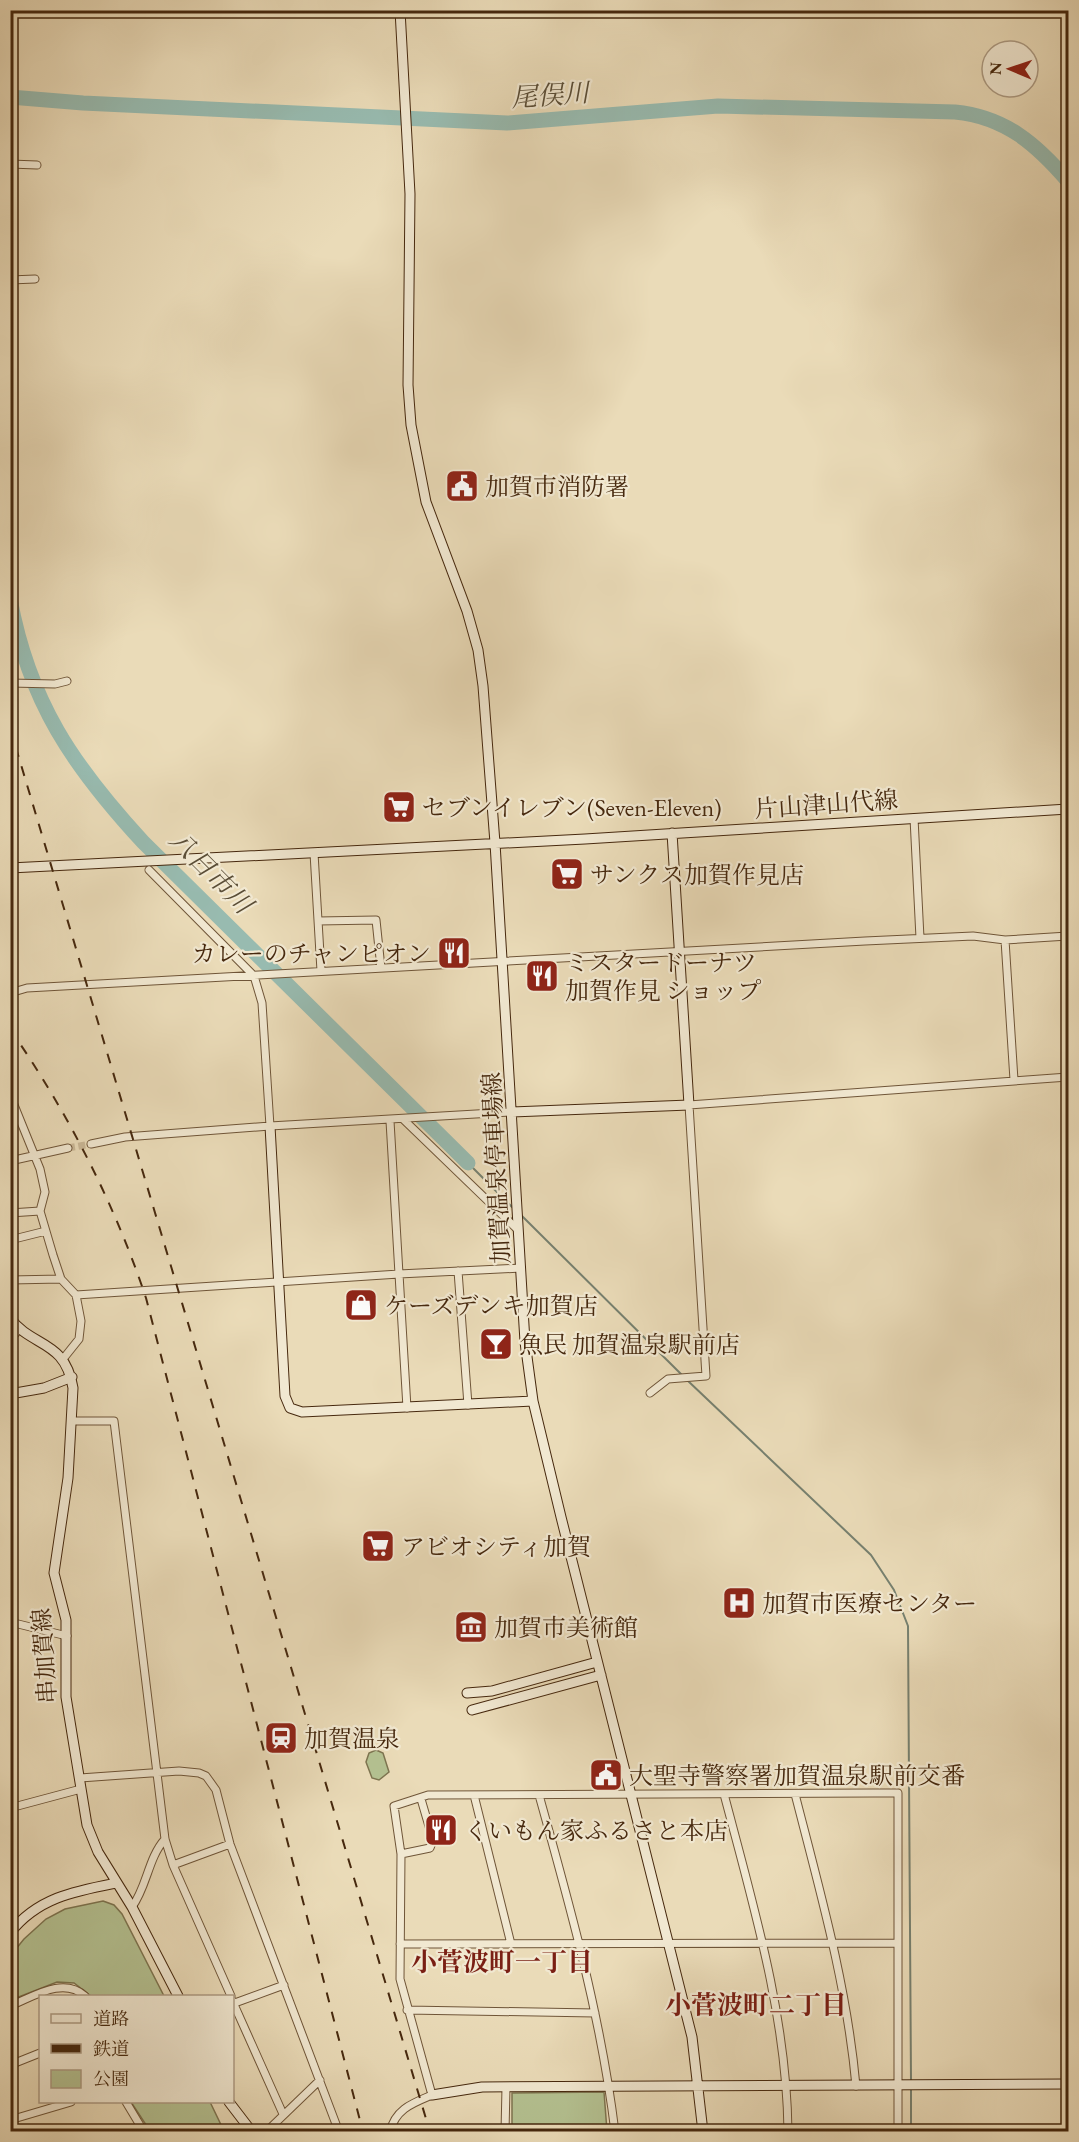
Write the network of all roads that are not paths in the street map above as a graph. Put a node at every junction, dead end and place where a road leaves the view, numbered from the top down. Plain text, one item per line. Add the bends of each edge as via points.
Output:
1 (400, 10) edge
2 (10, 164) edge
3 (37, 165) dead end
4 (35, 279) dead end
5 (10, 280) edge
6 (67, 681) dead end
7 (10, 683) edge
8 (1068, 809) edge
9 (914, 818) junction
10 (672, 833) junction
11 (495, 843) junction
12 (314, 853) junction
13 (10, 868) edge
14 (149, 870) dead end
15 (318, 921) junction
16 (1068, 936) edge
17 (920, 938) junction
18 (1005, 940) junction
19 (680, 952) junction
20 (503, 962) junction
21 (381, 969) junction
22 (321, 971) junction
23 (257, 976) junction
24 (10, 993) edge
25 (1068, 1077) edge
26 (1014, 1080) junction
27 (10, 1095) edge
28 (12, 1103) edge
29 (688, 1105) junction
30 (512, 1112) junction
31 (407, 1120) junction
32 (390, 1121) junction
33 (270, 1126) junction
34 (91, 1144) tunnel mouth
35 (68, 1149) tunnel mouth
36 (36, 1155) junction
37 (10, 1161) edge
38 (40, 1211) junction
39 (10, 1213) edge
40 (518, 1227) junction
41 (46, 1232) junction
42 (10, 1240) edge
43 (521, 1268) junction
44 (458, 1271) junction
45 (399, 1274) junction
46 (61, 1279) junction
47 (10, 1280) edge
48 (278, 1282) junction
49 (76, 1295) junction
50 (10, 1318) edge
51 (20, 1328) junction
52 (10, 1340) edge
53 (63, 1359) junction
54 (72, 1377) junction
55 (650, 1393) dead end
56 (10, 1394) edge
57 (533, 1401) junction
58 (468, 1405) junction
59 (407, 1408) junction
60 (72, 1421) junction
61 (10, 1622) edge
62 (67, 1636) junction
63 (597, 1662) junction
64 (601, 1675) junction
65 (467, 1693) dead end
66 (472, 1710) dead end
67 (156, 1774) junction
68 (80, 1778) junction
69 (81, 1789) junction
70 (632, 1794) junction
71 (724, 1794) junction
72 (795, 1794) junction
73 (474, 1795) junction
74 (539, 1795) junction
75 (421, 1799) junction
76 (10, 1808) edge
77 (165, 1839) junction
78 (230, 1844) junction
79 (401, 1854) junction
80 (173, 1865) junction
81 (116, 1883) junction
82 (132, 1907) junction
83 (10, 1933) edge
84 (762, 1942) junction
85 (580, 1943) junction
86 (670, 1943) junction
87 (833, 1943) junction
88 (897, 1943) junction
89 (400, 1944) junction
90 (511, 1944) junction
91 (284, 1985) junction
92 (39, 1995) edge
93 (39, 1995) edge
94 (83, 1995) edge
95 (177, 1995) edge
96 (229, 1995) edge
97 (234, 2000) edge
98 (234, 2005) edge
99 (10, 2006) edge
100 (407, 2010) junction
101 (595, 2013) junction
102 (39, 2053) edge
103 (10, 2065) edge
104 (320, 2080) junction
105 (1068, 2084) edge
106 (787, 2085) junction
107 (506, 2086) junction
108 (609, 2086) junction
109 (699, 2086) junction
110 (856, 2086) junction
111 (897, 2086) junction
112 (432, 2095) junction
113 (68, 2103) edge
114 (127, 2103) edge
115 (230, 2103) edge
116 (284, 2114) junction
117 (10, 2120) edge
118 (144, 2132) edge
119 (252, 2132) edge
120 (266, 2132) edge
121 (339, 2132) edge
122 (390, 2132) edge
123 (505, 2132) edge
124 (615, 2132) edge
125 (703, 2132) edge
126 (788, 2132) edge
127 (898, 2132) edge

1 - 11 street, 加賀温泉停車場線 via 410,194 411,425 426,502 478,650
2 - 3 street
4 - 5 street
6 - 7 street
8 - 9 street, 片山津山代線
9 - 10 street, 片山津山代線
9 - 17 street
10 - 11 street, 片山津山代線
10 - 19 street
11 - 12 street, 片山津山代線
11 - 20 street, 加賀温泉停車場線
12 - 13 street, 片山津山代線
12 - 15 street
14 - 23 street
15 - 21 street via 376,920
15 - 22 street
16 - 18 street
17 - 18 street via 974,936
17 - 19 street
18 - 26 street
19 - 20 street
19 - 29 street
20 - 21 street
20 - 30 street, 加賀温泉停車場線
21 - 22 street
22 - 23 street
23 - 24 street via 27,988
23 - 33 street
25 - 26 street
26 - 29 street
27 - 28 street
28 - 36 street
29 - 30 street
29 - 55 street via 706,1376 673,1378 661,1382
30 - 31 street
30 - 40 street, 加賀温泉停車場線
31 - 32 street
31 - 40 street
32 - 33 street
32 - 45 street
33 - 34 street via 125,1137
33 - 48 street
35 - 36 street
36 - 37 street
36 - 38 street via 45,1192
38 - 39 street
38 - 41 street
40 - 43 street, 加賀温泉停車場線
41 - 42 street
41 - 46 street
43 - 44 street
43 - 57 street, 加賀温泉停車場線
44 - 45 street
44 - 58 street
45 - 48 street
45 - 59 street
46 - 47 street
46 - 49 street
48 - 49 street
48 - 59 street via 285,1396 290,1408 302,1413
49 - 53 street via 81,1321 79,1339
50 - 51 street, 串加賀線
51 - 52 street
51 - 53 street, 串加賀線
53 - 54 street, 串加賀線
54 - 56 street via 44,1388
54 - 60 street, 串加賀線
57 - 58 street
57 - 63 street, 加賀温泉停車場線
58 - 59 street
60 - 62 street, 串加賀線 via 54,1573
60 - 67 street via 114,1420
61 - 62 street
62 - 68 street, 串加賀線 via 66,1697
63 - 64 street, 加賀温泉停車場線
63 - 65 street
64 - 66 street
64 - 70 street, 加賀温泉停車場線
67 - 68 street
67 - 77 street
67 - 78 street via 179,1771 206,1776 216,1790
68 - 69 street, 串加賀線
69 - 76 street
69 - 81 street, 串加賀線 via 91,1839
70 - 71 street
70 - 74 street
70 - 86 street, 加賀温泉停車場線
71 - 72 street
71 - 84 street
72 - 87 street
72 - 88 street via 898,1794
73 - 74 street
73 - 75 street via 429,1795
73 - 90 street
74 - 85 street
75 - 79 street via 394,1806
75 - 79 street via 433,1840 430,1848
77 - 80 street
77 - 82 street
78 - 80 street
78 - 91 street
79 - 89 street
80 - 96 street
81 - 82 street, 串加賀線
81 - 83 street via 55,1898 34,1910
82 - 95 street, 串加賀線
84 - 86 street
84 - 87 street
84 - 106 street
85 - 86 street
85 - 90 street
85 - 101 street
86 - 109 street, 加賀温泉停車場線
87 - 88 street
87 - 110 street via 851,2026
88 - 111 street
89 - 90 street
89 - 100 street via 400,1979
91 - 97 street
91 - 104 street
92 - 99 street
93 - 94 street via 58,1988 70,1988
98 - 116 street
100 - 101 street
100 - 112 street
101 - 108 street
102 - 103 street
104 - 116 street
104 - 121 street
105 - 111 street
106 - 109 street
106 - 110 street
106 - 126 street
107 - 108 street
107 - 112 street
107 - 123 street
108 - 109 street
108 - 124 street
109 - 125 street, 加賀温泉停車場線
110 - 111 street
111 - 127 street
112 - 122 street via 406,2106 393,2119
113 - 117 street
114 - 118 street
115 - 119 street
116 - 120 street

